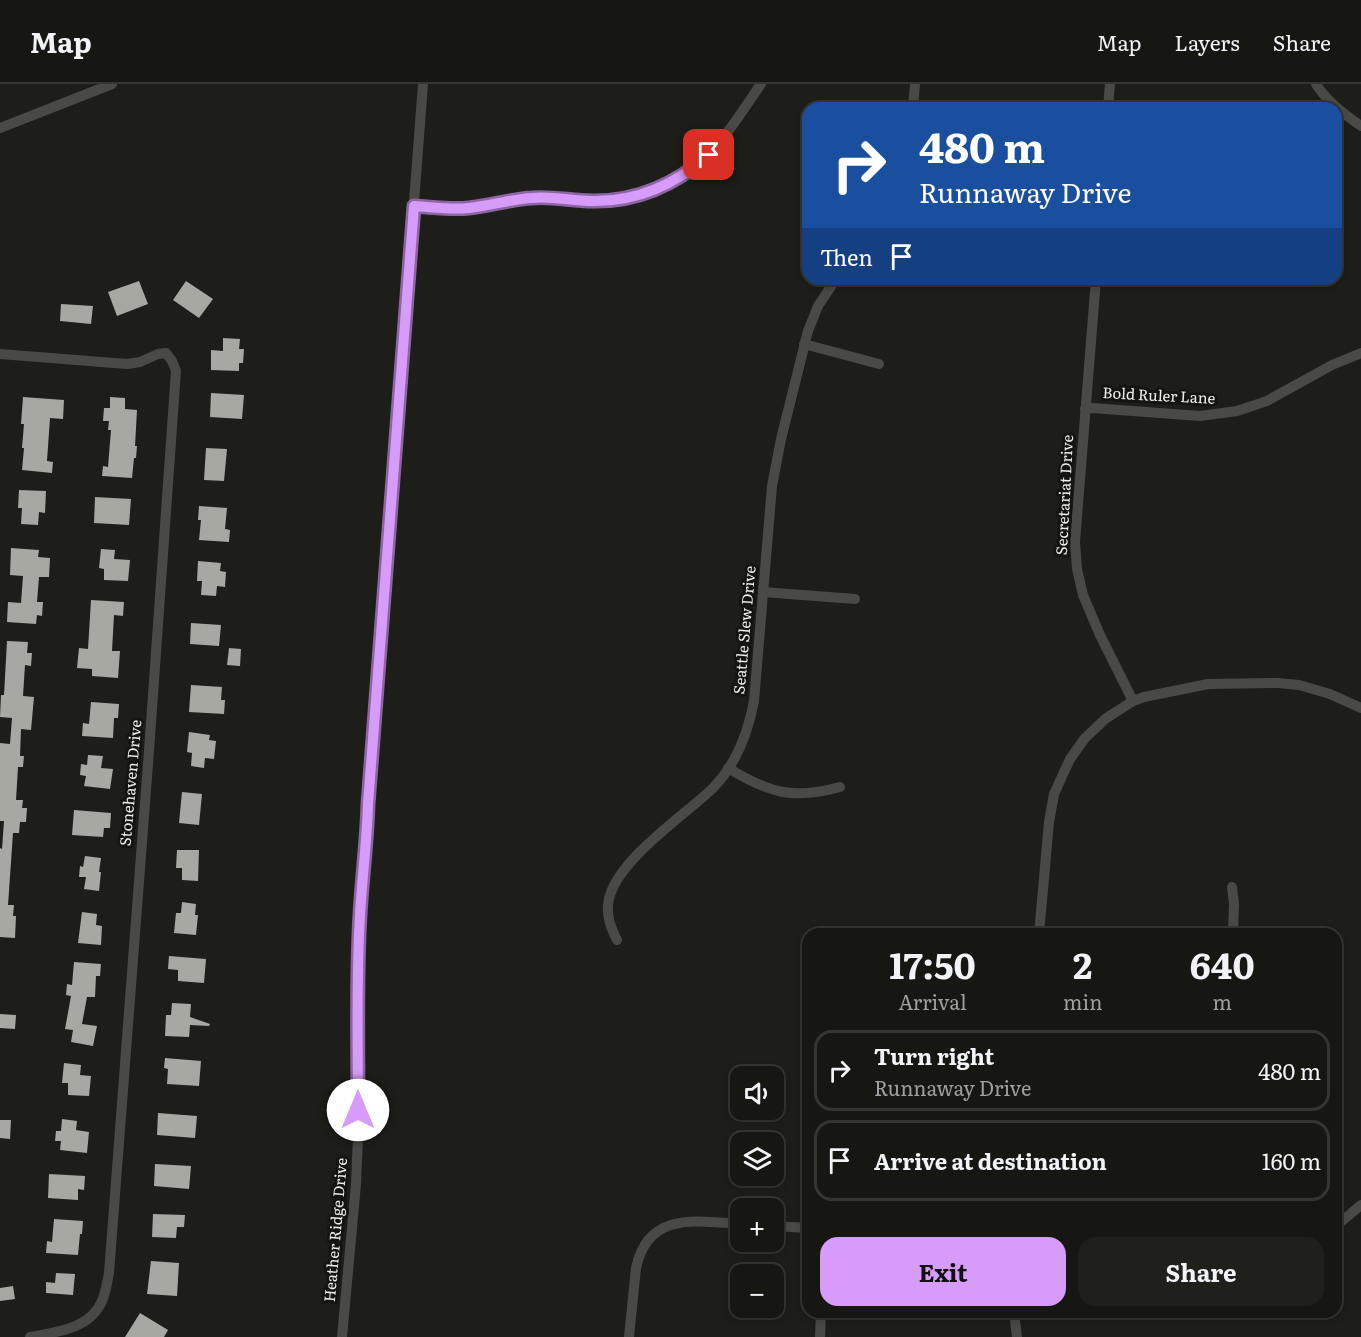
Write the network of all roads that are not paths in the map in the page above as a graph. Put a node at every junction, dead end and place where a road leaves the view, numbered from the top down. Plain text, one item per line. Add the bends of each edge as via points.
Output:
1 (112, 84) edge
2 (423, 84) edge
3 (761, 84) edge
4 (915, 84) edge
5 (1110, 84) edge
6 (1316, 84) edge
7 (914, 102) edge
8 (1108, 102) edge
9 (1331, 102) edge
10 (1342, 111) edge
11 (1361, 126) edge
12 (0, 128) edge
13 (414, 206) junction
14 (832, 285) edge
15 (1095, 285) edge
16 (804, 344) junction
17 (1361, 353) edge
18 (0, 354) edge
19 (879, 364) dead end
20 (1085, 409) junction
21 (763, 592) junction
22 (855, 599) dead end
23 (1133, 701) junction
24 (1361, 708) edge
25 (728, 768) junction
26 (840, 787) dead end
27 (1232, 887) dead end
28 (1040, 928) edge
29 (1233, 928) edge
30 (617, 940) dead end
31 (1361, 1205) edge
32 (1342, 1221) edge
33 (730, 1223) edge
34 (784, 1227) edge
35 (802, 1228) edge
36 (821, 1318) edge
37 (1015, 1318) edge
38 (30, 1337) edge
39 (342, 1337) edge
40 (629, 1337) edge
41 (819, 1337) edge
42 (1017, 1337) edge

1 - 12 street
2 - 13 street, Heather Ridge Drive
3 - 13 street via 709,155 680,177 652,191 618,200 536,197 470,208
4 - 7 street
5 - 8 street
6 - 9 street
10 - 11 street
13 - 39 street, Heather Ridge Drive via 360,914 358,1136
14 - 16 street, Seattle Slew Drive via 818,306
15 - 20 street, Secretariat Drive
16 - 19 street
16 - 21 street, Seattle Slew Drive via 772,486
17 - 20 street, Bold Ruler Lane via 1267,401 1237,411 1200,416
18 - 38 street, Stonehaven Drive via 127,364 166,353 176,371 109,1273 103,1299 93,1315 64,1330
20 - 23 street, Secretariat Drive via 1075,542 1077,569 1083,595
21 - 22 street
21 - 25 street, Seattle Slew Drive via 754,701 741,747
23 - 24 street via 1208,684 1278,683 1330,694
23 - 28 street via 1093,729 1061,777 1051,808
25 - 26 street via 760,786 790,794
25 - 30 street, Seattle Slew Drive via 714,786 653,839 614,885 608,914
27 - 29 street
31 - 32 street
33 - 40 street via 679,1222 664,1227 647,1241 636,1268
34 - 35 street
36 - 41 street
37 - 42 street

